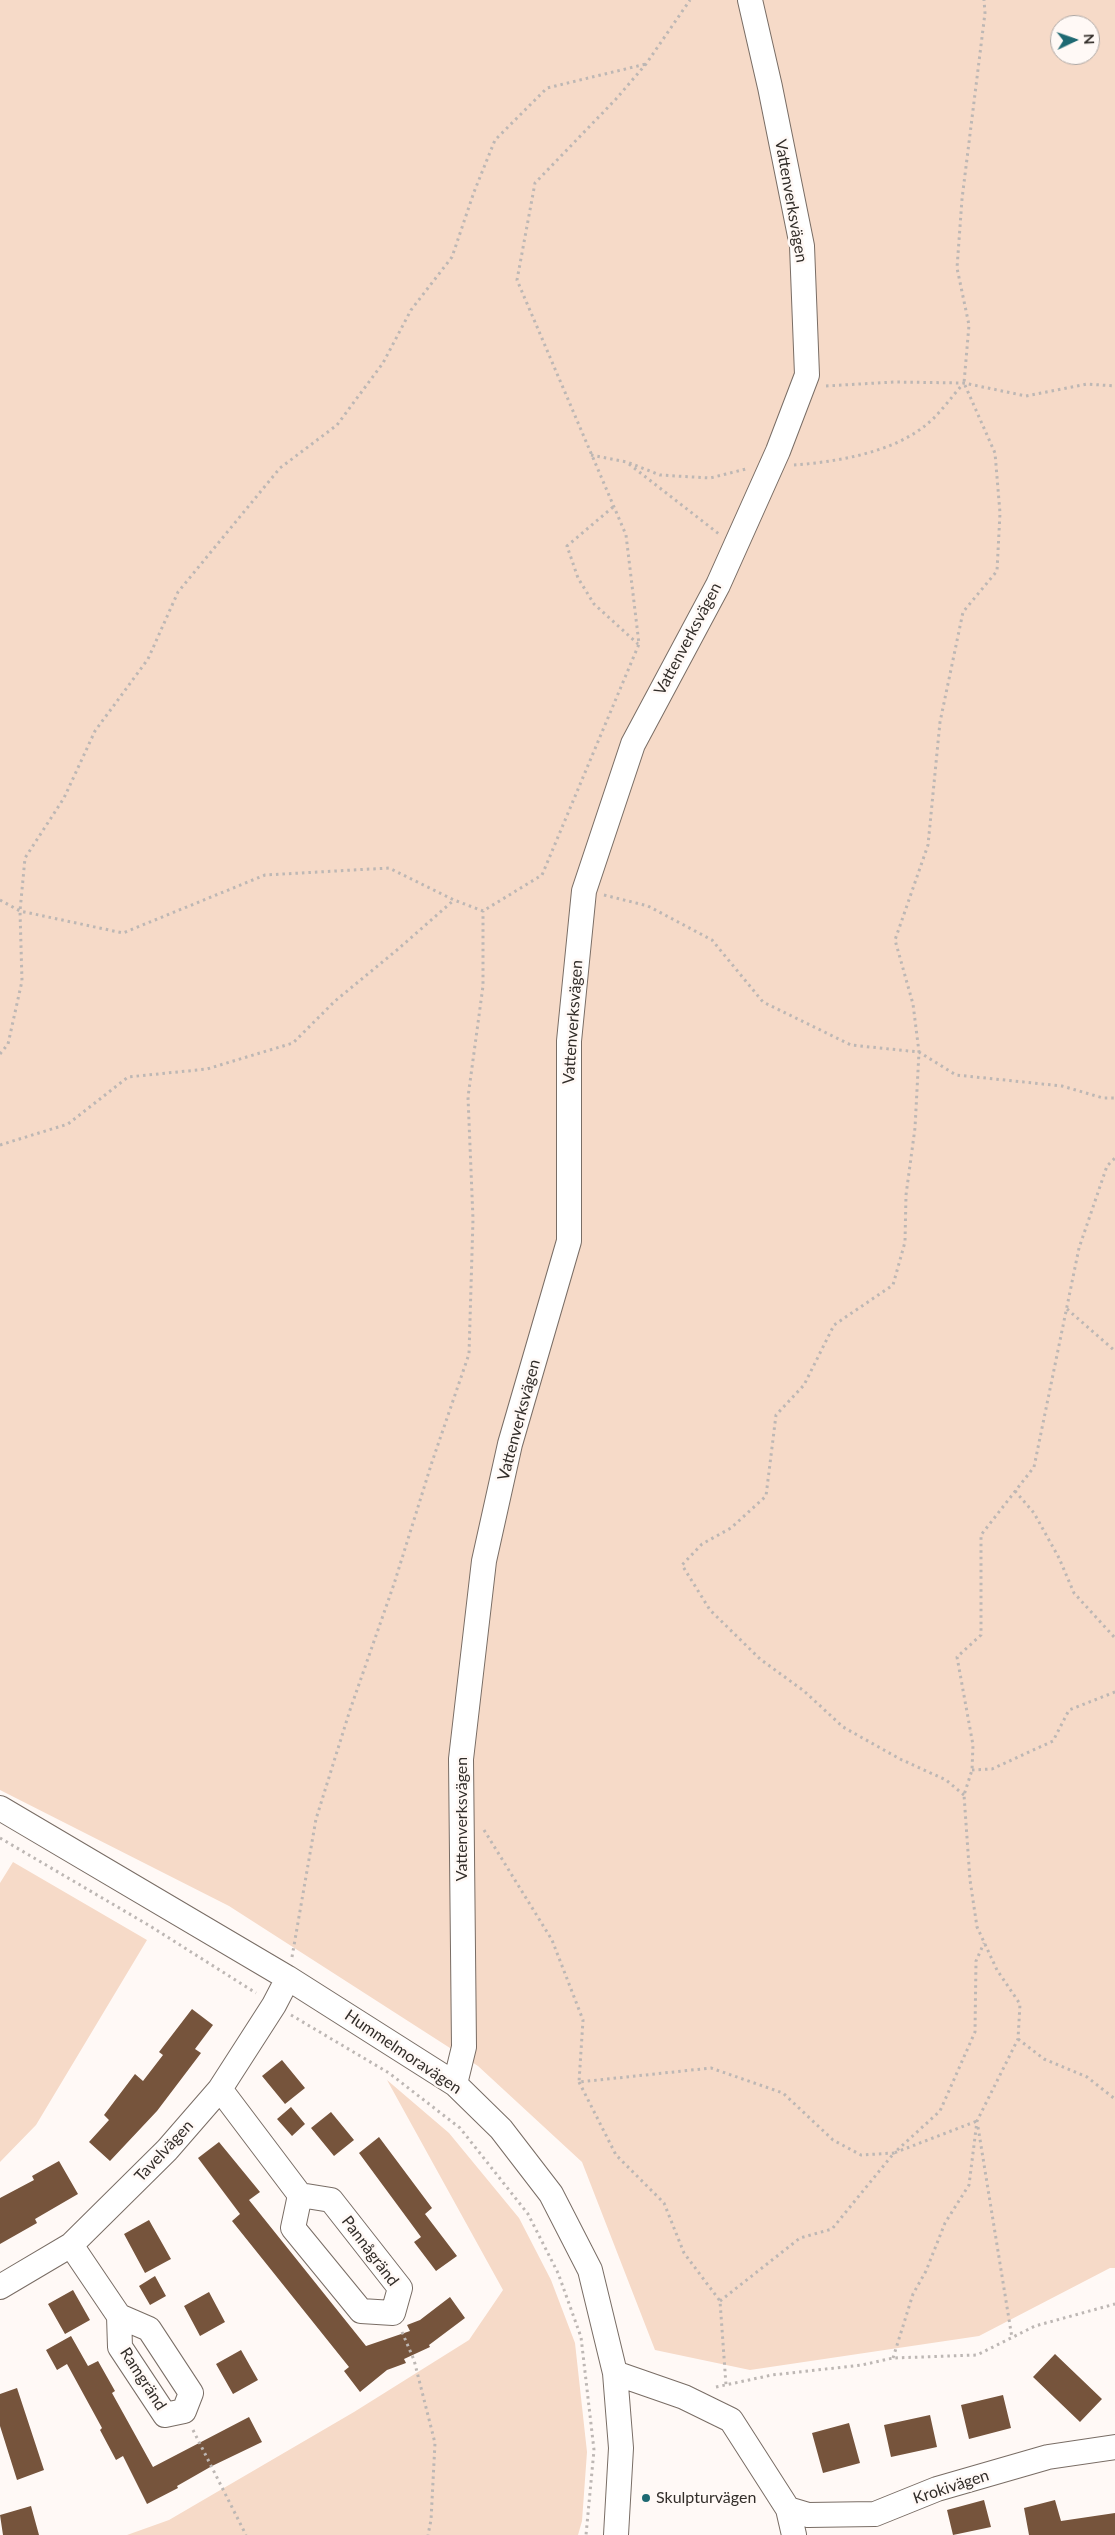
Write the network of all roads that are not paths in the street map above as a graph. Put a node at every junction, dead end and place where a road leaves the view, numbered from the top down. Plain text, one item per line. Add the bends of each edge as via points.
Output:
1 (750, 0) edge
2 (0, 1808) edge
3 (288, 1978) junction
4 (455, 2084) junction
5 (220, 2089) junction
6 (300, 2195) junction
7 (71, 2245) junction
8 (0, 2288) edge
9 (119, 2316) junction
10 (615, 2373) junction
11 (1115, 2447) edge
12 (788, 2509) junction
13 (616, 2535) edge
14 (794, 2535) edge

1 - 4 street, Vattenverksvägen via 802,246 807,375 718,585 633,744 584,891 569,1041 569,1241 510,1444 484,1561 461,1759 464,2047
2 - 3 street, Hummelmoravägen
3 - 4 street, Hummelmoravägen
3 - 5 street, Tavelvägen
4 - 10 street, Hummelmoravägen via 501,2129 551,2194 590,2270
5 - 6 street
5 - 7 street, Tavelvägen via 168,2150
6 - 6 street, Pannågränd via 293,2228 361,2311 393,2313 400,2288 331,2200
7 - 8 street, Tavelvägen
7 - 9 street
9 - 9 street, Ramgränd via 120,2346 165,2415 184,2411 191,2393 149,2329
10 - 12 street via 684,2397 731,2420
10 - 13 street, Hummelmoravägen via 621,2448
11 - 12 street, Krokivägen via 1048,2457 937,2489 875,2514 808,2515
12 - 14 street

